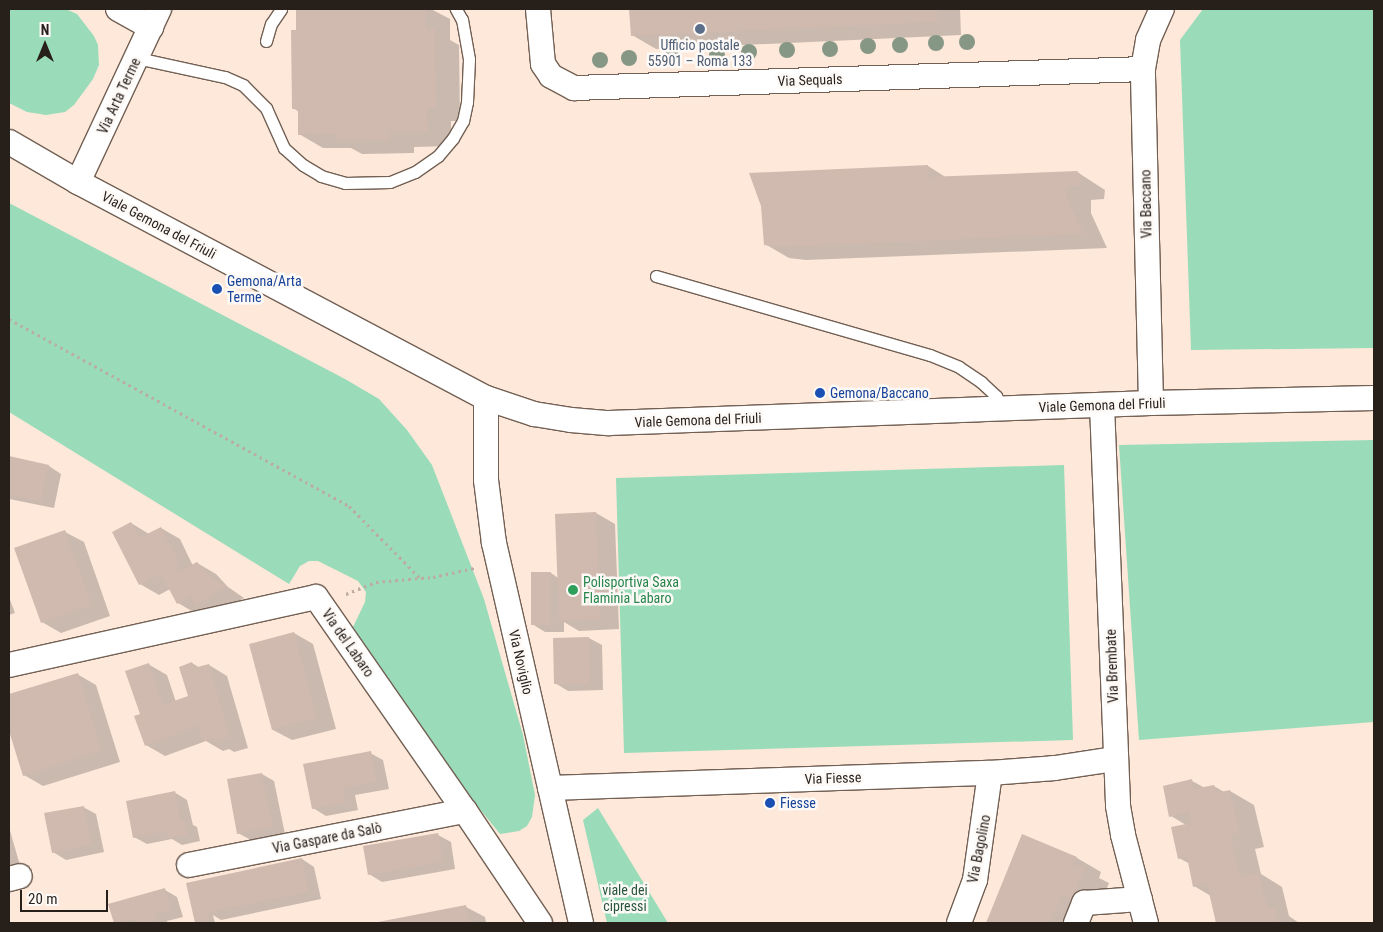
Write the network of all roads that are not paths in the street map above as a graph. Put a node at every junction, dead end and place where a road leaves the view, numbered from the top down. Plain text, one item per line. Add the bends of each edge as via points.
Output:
1 (118, 9) edge
2 (281, 9) edge
3 (456, 9) edge
4 (538, 9) edge
5 (1162, 9) edge
6 (155, 18) edge
7 (266, 41) dead end
8 (137, 58) junction
9 (1143, 69) junction
10 (9, 142) edge
11 (9, 152) edge
12 (78, 182) junction
13 (656, 276) dead end
14 (486, 398) junction
15 (1374, 398) edge
16 (1151, 403) junction
17 (1102, 405) junction
18 (1004, 409) junction
19 (9, 665) edge
20 (1115, 759) junction
21 (990, 773) junction
22 (550, 788) junction
23 (465, 810) junction
24 (189, 865) dead end
25 (1140, 899) junction
26 (540, 923) edge
27 (581, 923) edge
28 (959, 923) edge
29 (1076, 923) edge
30 (1146, 923) edge

1 - 6 street
2 - 7 lane via 271,24
3 - 8 lane via 462,20 469,58 468,102 463,121 438,156 415,172 390,182 345,183 321,176 284,148 266,108 243,85 225,77
4 - 9 street, Via Sequals via 543,64 551,76 574,88
5 - 9 street, Via Baccano via 1148,40
6 - 8 street, Via Arta Terme
8 - 12 street, Via Arta Terme
9 - 16 street, Via Baccano
10 - 12 street, Viale Gemona del Friuli
11 - 12 street, Viale Gemona del Friuli
12 - 14 street, Viale Gemona del Friuli
13 - 18 lane via 930,355 981,382
14 - 18 street, Viale Gemona del Friuli via 534,414 609,423
14 - 22 street, Via Noviglio via 486,480 498,561
15 - 16 street, Viale Gemona del Friuli
16 - 17 street, Viale Gemona del Friuli
17 - 18 street, Viale Gemona del Friuli
17 - 20 street, Via Brembate
19 - 23 street, Via del Labaro via 316,597
20 - 21 street, Via Fiesse
20 - 25 street, Via Brembate via 1123,835
21 - 22 street, Via Fiesse
21 - 28 street, Via Bagolino via 975,880
22 - 27 street, Via Noviglio
23 - 24 street, Via Gaspare da Salò
23 - 26 street, Via del Labaro
25 - 29 street via 1084,903
25 - 30 street, Via Brembate

